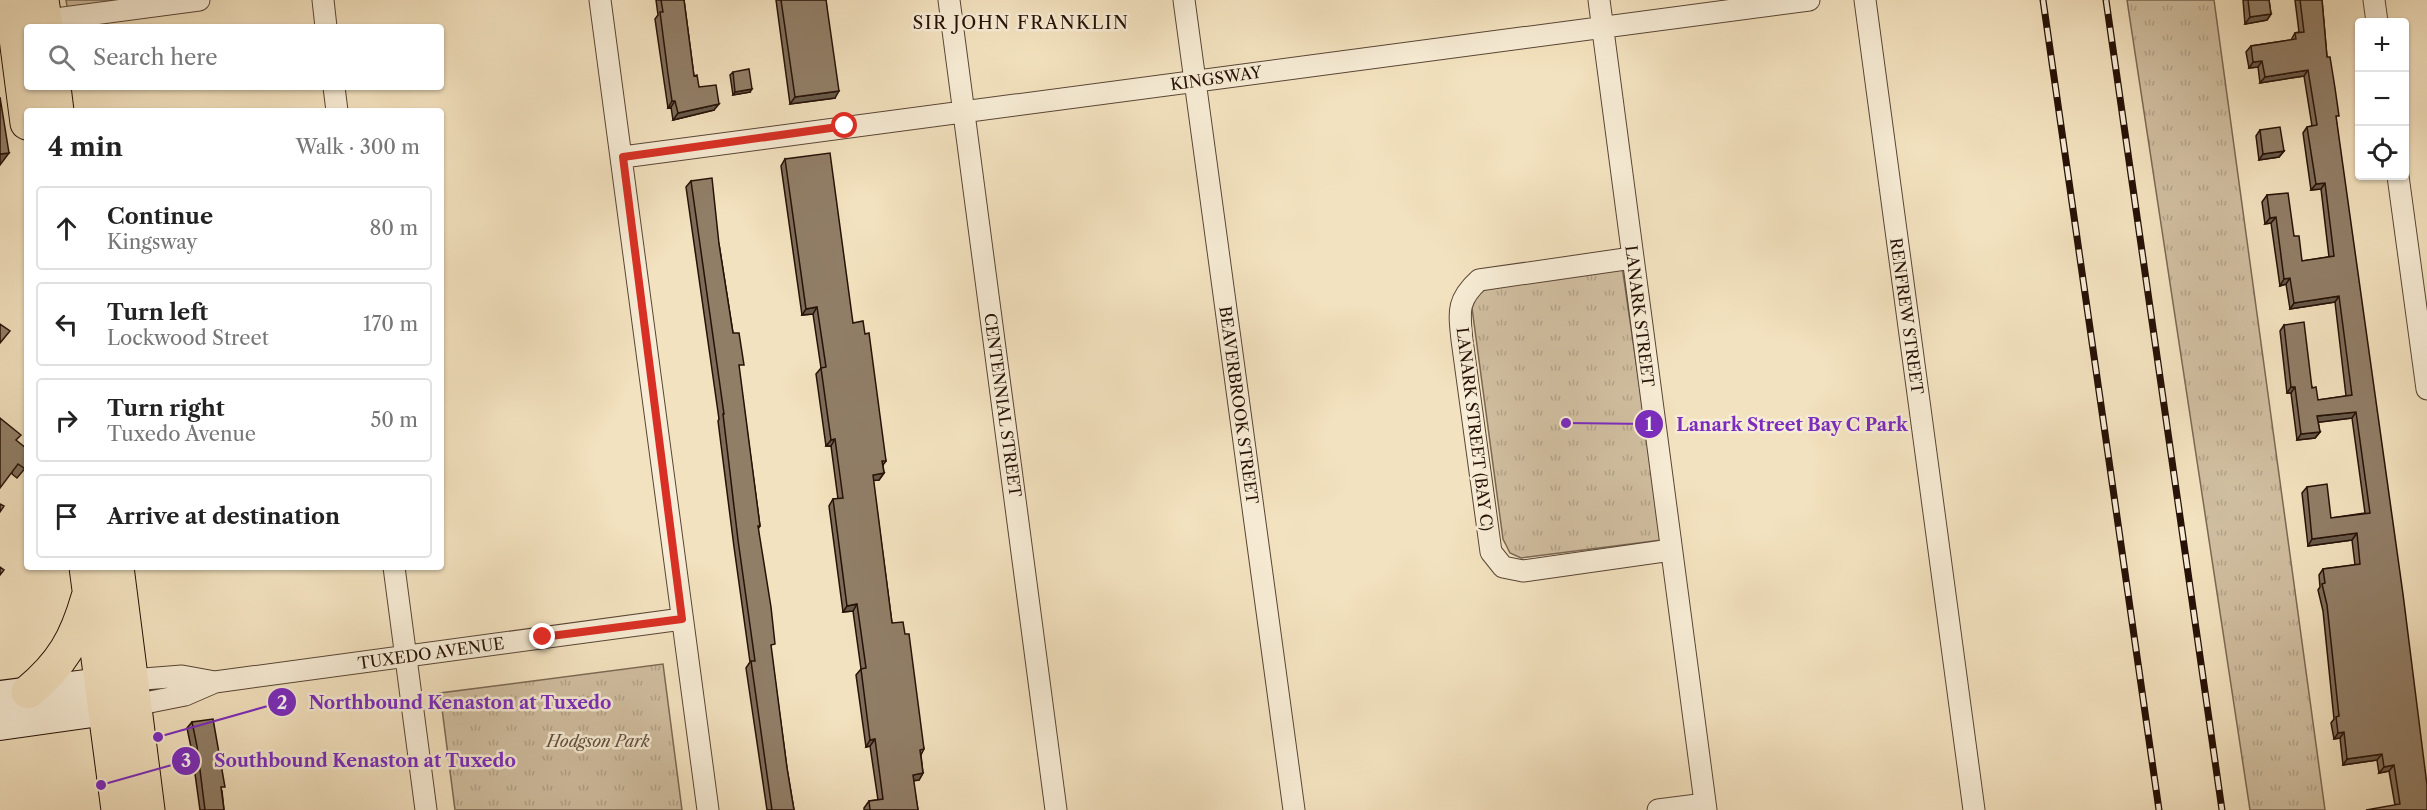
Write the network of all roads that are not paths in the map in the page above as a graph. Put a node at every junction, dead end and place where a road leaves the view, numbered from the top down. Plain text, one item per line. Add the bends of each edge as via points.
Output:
1 (199, 0) edge
2 (323, 0) edge
3 (600, 0) edge
4 (949, 0) edge
5 (1184, 0) edge
6 (1599, 0) edge
7 (1809, 0) edge
8 (1865, 0) edge
9 (2374, 0) edge
10 (26, 16) edge
11 (2376, 18) edge
12 (326, 24) edge
13 (1603, 26) junction
14 (1195, 80) junction
15 (27, 90) edge
16 (54, 90) edge
17 (334, 90) edge
18 (27, 108) edge
19 (57, 108) edge
20 (337, 108) edge
21 (964, 111) junction
22 (623, 157) junction
23 (2399, 180) edge
24 (1632, 258) junction
25 (2427, 389) edge
26 (1671, 550) junction
27 (117, 570) edge
28 (394, 570) edge
29 (87, 580) edge
30 (682, 619) junction
31 (405, 656) junction
32 (14, 694) edge
33 (118, 694) junction
34 (0, 725) edge
35 (1705, 807) edge
36 (118, 810) edge
37 (148, 810) edge
38 (426, 810) edge
39 (708, 810) edge
40 (1056, 810) edge
41 (1294, 810) edge
42 (1658, 810) edge
43 (1974, 810) edge

1 - 10 street
2 - 12 street
3 - 22 street
4 - 21 street, CENTENNIAL STREET
5 - 14 street, BEAVERBROOK STREET
6 - 13 street, LANARK STREET
7 - 13 street, KINGSWAY
8 - 43 street, RENFREW STREET
9 - 11 street
13 - 14 street, KINGSWAY
13 - 24 street, LANARK STREET
14 - 21 street, KINGSWAY
14 - 41 street, BEAVERBROOK STREET
15 - 18 main road
16 - 19 main road
17 - 20 street
21 - 22 street, KINGSWAY
21 - 40 street, CENTENNIAL STREET
22 - 30 street
23 - 25 street
24 - 26 street, LANARK STREET
24 - 26 street, LANARK STREET (BAY C) via 1479,280 1465,292 1459,310 1462,340 1491,552 1503,567 1523,571
26 - 35 street, LANARK STREET
27 - 33 main road
28 - 31 street
29 - 32 main road via 80,625 66,653 50,675
29 - 33 main road
30 - 31 street, TUXEDO AVENUE
30 - 39 street
31 - 33 street, TUXEDO AVENUE via 215,682 185,695
31 - 38 street
32 - 33 main road, TUXEDO AVENUE
33 - 34 main road, TUXEDO AVENUE
33 - 36 main road
33 - 37 main road
35 - 42 street

